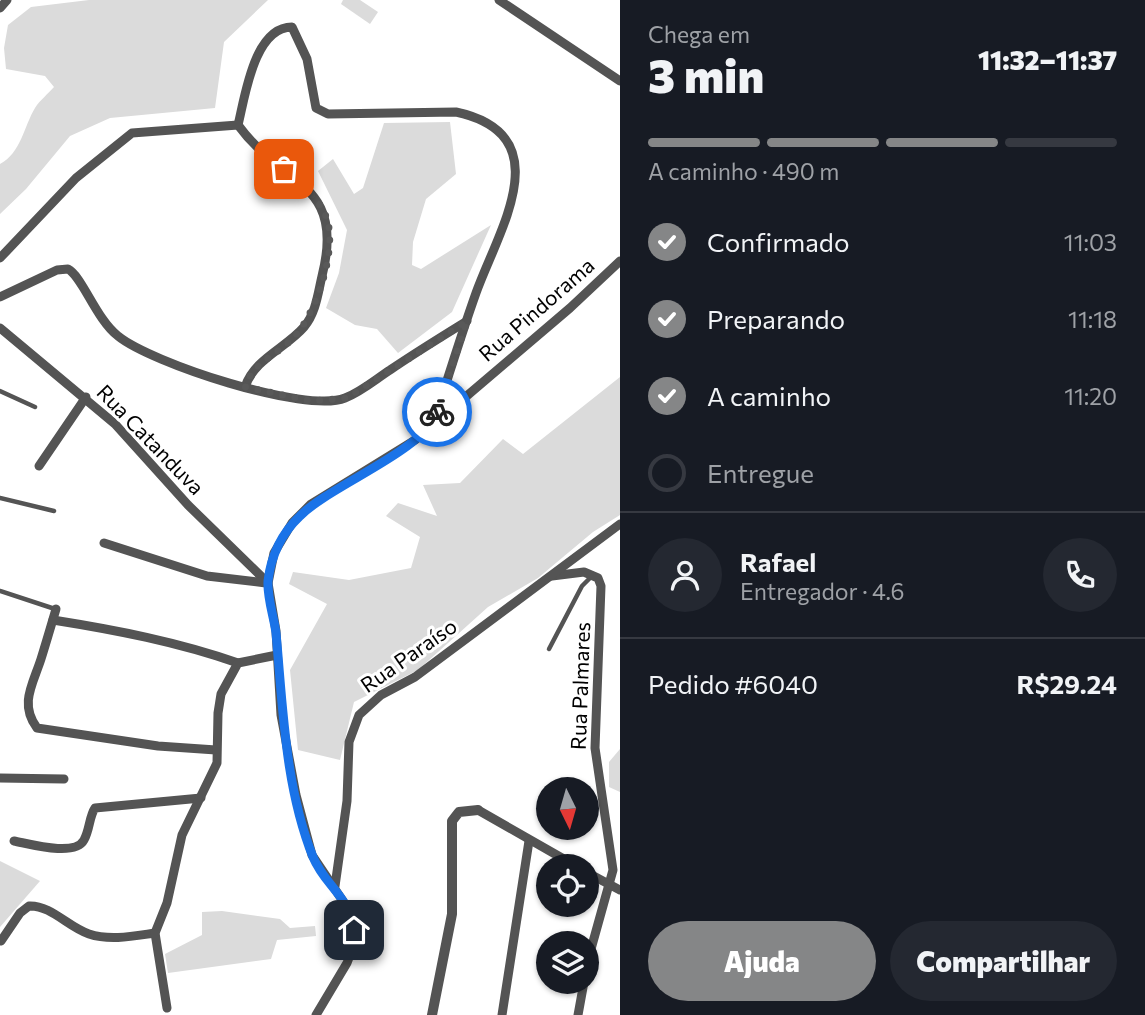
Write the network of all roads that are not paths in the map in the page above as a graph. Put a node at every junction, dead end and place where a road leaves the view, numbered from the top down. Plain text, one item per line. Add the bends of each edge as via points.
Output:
1 (7, 0) edge
2 (499, 0) edge
3 (0, 8) edge
4 (620, 81) edge
5 (239, 125) junction
6 (0, 258) edge
7 (620, 261) edge
8 (0, 296) edge
9 (467, 321) junction
10 (0, 328) edge
11 (245, 387) junction
12 (0, 391) edge
13 (86, 397) junction
14 (35, 407) dead end
15 (433, 422) junction
16 (39, 466) dead end
17 (0, 498) edge
18 (54, 511) dead end
19 (620, 524) edge
20 (104, 543) dead end
21 (594, 575) junction
22 (550, 576) junction
23 (268, 583) junction
24 (0, 591) edge
25 (55, 610) joint
26 (52, 620) junction
27 (549, 649) dead end
28 (277, 655) junction
29 (239, 663) junction
30 (216, 750) junction
31 (0, 778) edge
32 (64, 779) dead end
33 (201, 798) junction
34 (478, 810) joint
35 (14, 841) dead end
36 (529, 841) junction
37 (80, 845) junction
38 (64, 854) dead end
39 (553, 854) edge
40 (599, 879) edge
41 (610, 885) junction
42 (335, 886) junction
43 (620, 890) edge
44 (597, 931) edge
45 (155, 933) junction
46 (1, 941) edge
47 (582, 994) edge
48 (167, 1008) dead end
49 (316, 1015) edge
50 (432, 1015) edge
51 (502, 1015) edge
52 (578, 1015) edge

1 - 3 street
2 - 4 street
5 - 6 street via 132,133 76,177
5 - 9 street via 255,56 283,27 292,27 307,59 316,108 328,114 456,112 475,116 501,136 512,155 517,184
5 - 11 street via 260,152 303,186 322,208 329,235 316,302 307,323 260,364
7 - 15 street, Rua Pindorama
8 - 11 street via 68,269 77,276 105,325 120,338 152,356
9 - 11 street via 347,398 311,401
9 - 15 street
10 - 13 street, Rua Catanduva
12 - 14 lane
13 - 16 street
13 - 23 street, Rua Catanduva
15 - 23 street, Rua Pindorama via 398,452 302,513 280,540
17 - 18 lane
19 - 22 street, Rua Paraíso
20 - 23 street via 207,576
21 - 22 street
21 - 27 lane via 582,586
21 - 41 street, Rua Palmares via 602,601 595,748 610,841
22 - 42 street, Rua Paraíso via 359,715 349,742 347,801
23 - 28 street, Rua Pindorama
24 - 25 lane
25 - 26 street
26 - 29 street via 147,636
26 - 30 street via 29,686 27,707 37,728
28 - 29 street
28 - 42 street, Rua Pindorama via 281,715 296,794 312,855
29 - 30 street via 221,694
30 - 33 street via 217,763
31 - 32 street
33 - 37 street via 95,807
33 - 45 street via 182,835 167,903
34 - 36 street
34 - 50 street via 459,812 452,821 452,914
35 - 37 street via 54,848
36 - 39 street
36 - 51 street
37 - 38 street via 77,853
40 - 41 street
41 - 43 street
41 - 44 street, Rua Palmares
42 - 49 street, Rua Pindorama via 351,913 355,942
45 - 46 street via 100,936 43,908 29,906
45 - 48 street
47 - 52 street

